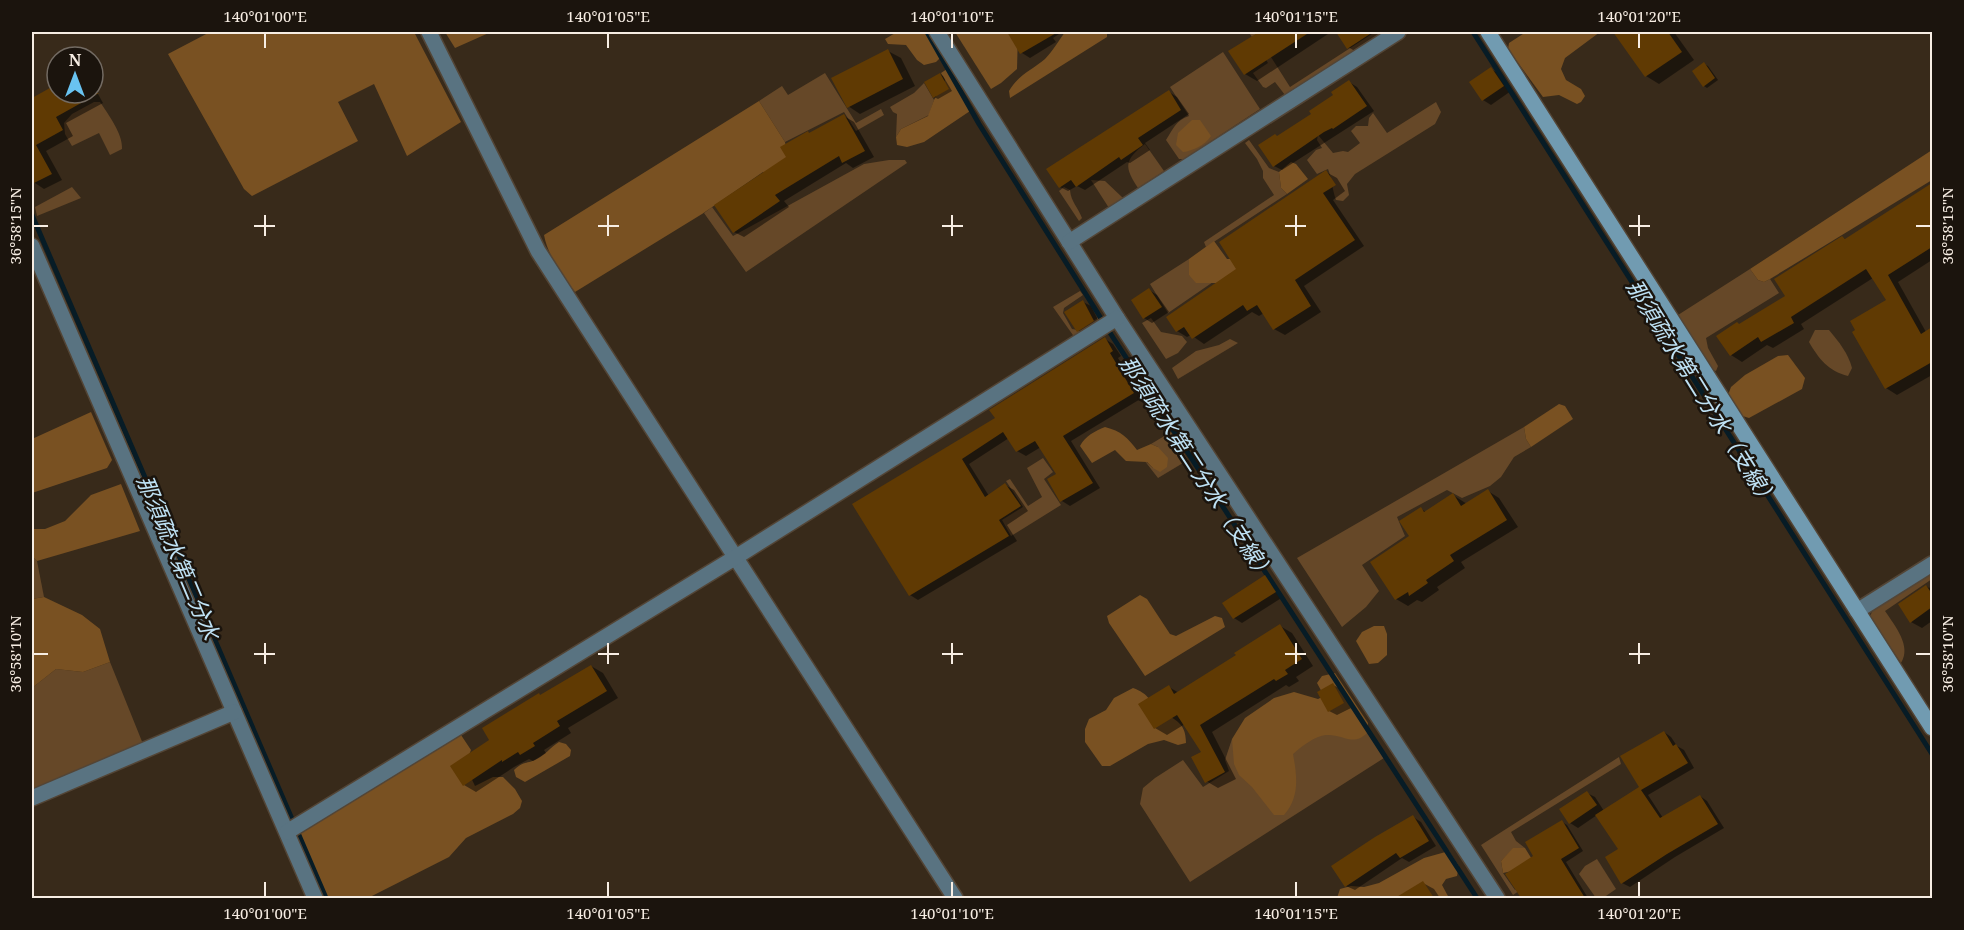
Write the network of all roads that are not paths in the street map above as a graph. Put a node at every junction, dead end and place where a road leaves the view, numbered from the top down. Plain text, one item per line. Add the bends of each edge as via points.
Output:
1 (429, 32) edge
2 (936, 32) edge
3 (1398, 32) edge
4 (1488, 32) edge
5 (1069, 242) junction
6 (32, 246) edge
7 (1117, 318) junction
8 (736, 557) junction
9 (1932, 564) edge
10 (1857, 611) junction
11 (234, 712) junction
12 (1932, 728) edge
13 (32, 798) edge
14 (287, 832) junction
15 (315, 898) edge
16 (955, 898) edge
17 (1497, 898) edge

1 - 8 street via 538,251
2 - 5 street
3 - 5 street
4 - 10 street
5 - 7 street
6 - 11 street
7 - 8 street
7 - 17 street
8 - 14 street
8 - 16 street
9 - 10 street
10 - 12 street
11 - 13 street
11 - 14 street
14 - 15 street

